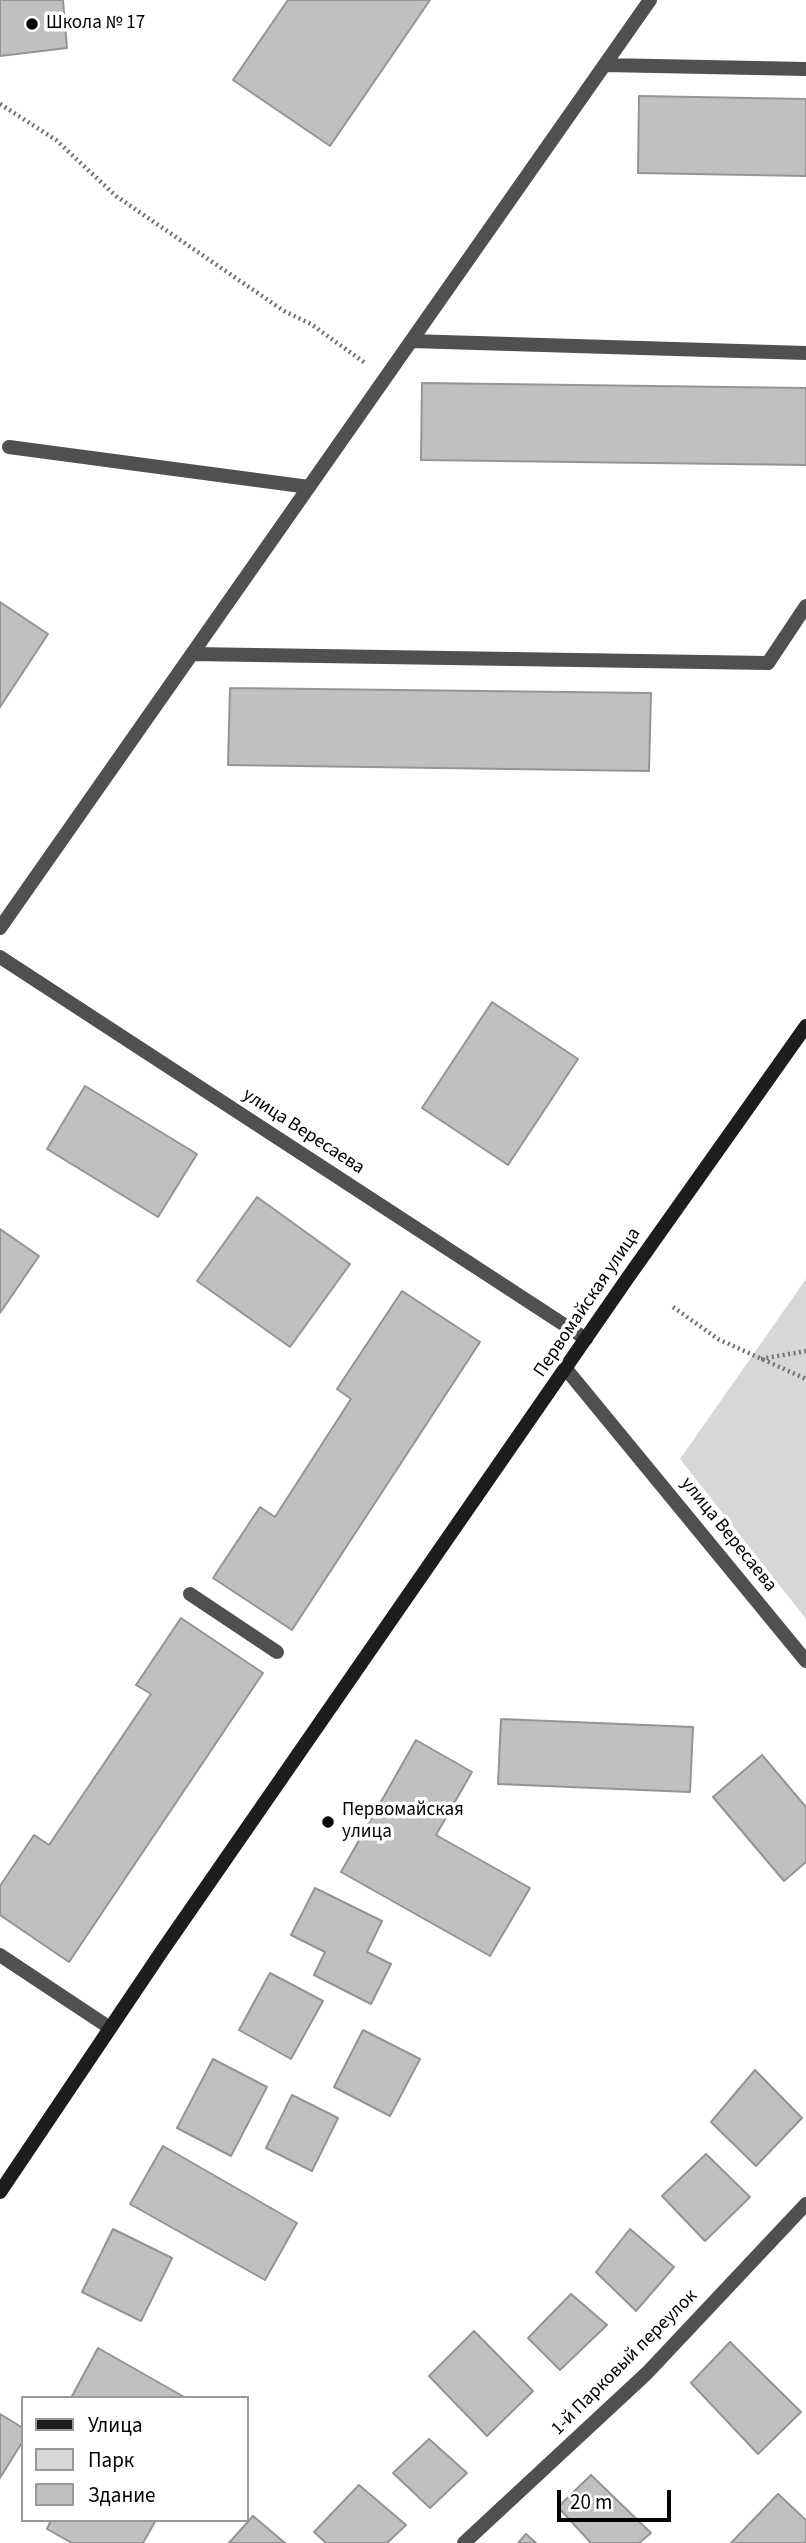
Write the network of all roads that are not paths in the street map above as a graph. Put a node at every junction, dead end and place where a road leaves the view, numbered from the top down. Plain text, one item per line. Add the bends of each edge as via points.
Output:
1 (650, 0) edge
2 (605, 65) junction
3 (806, 69) edge
4 (411, 341) junction
5 (806, 353) edge
6 (9, 447) dead end
7 (309, 487) junction
8 (806, 606) edge
9 (192, 654) junction
10 (0, 928) edge
11 (0, 957) edge
12 (806, 1026) edge
13 (586, 1339) junction
14 (566, 1369) junction
15 (190, 1594) dead end
16 (277, 1652) dead end
17 (806, 1661) edge
18 (0, 1955) edge
19 (110, 2028) junction
20 (0, 2192) edge
21 (806, 2204) edge
22 (464, 2543) edge

1 - 2 street
2 - 3 street
2 - 4 street
4 - 5 street
4 - 7 street
6 - 7 street
7 - 9 street
8 - 9 street via 768,663
9 - 10 street
11 - 13 street, улица Вересаева
12 - 13 main road, Первомайская улица
13 - 14 main road, Первомайская улица
14 - 17 street, улица Вересаева
14 - 19 main road, Первомайская улица
15 - 16 street
18 - 19 street
19 - 20 main road, Первомайская улица
21 - 22 street, 1-й Парковый переулок via 647,2373

